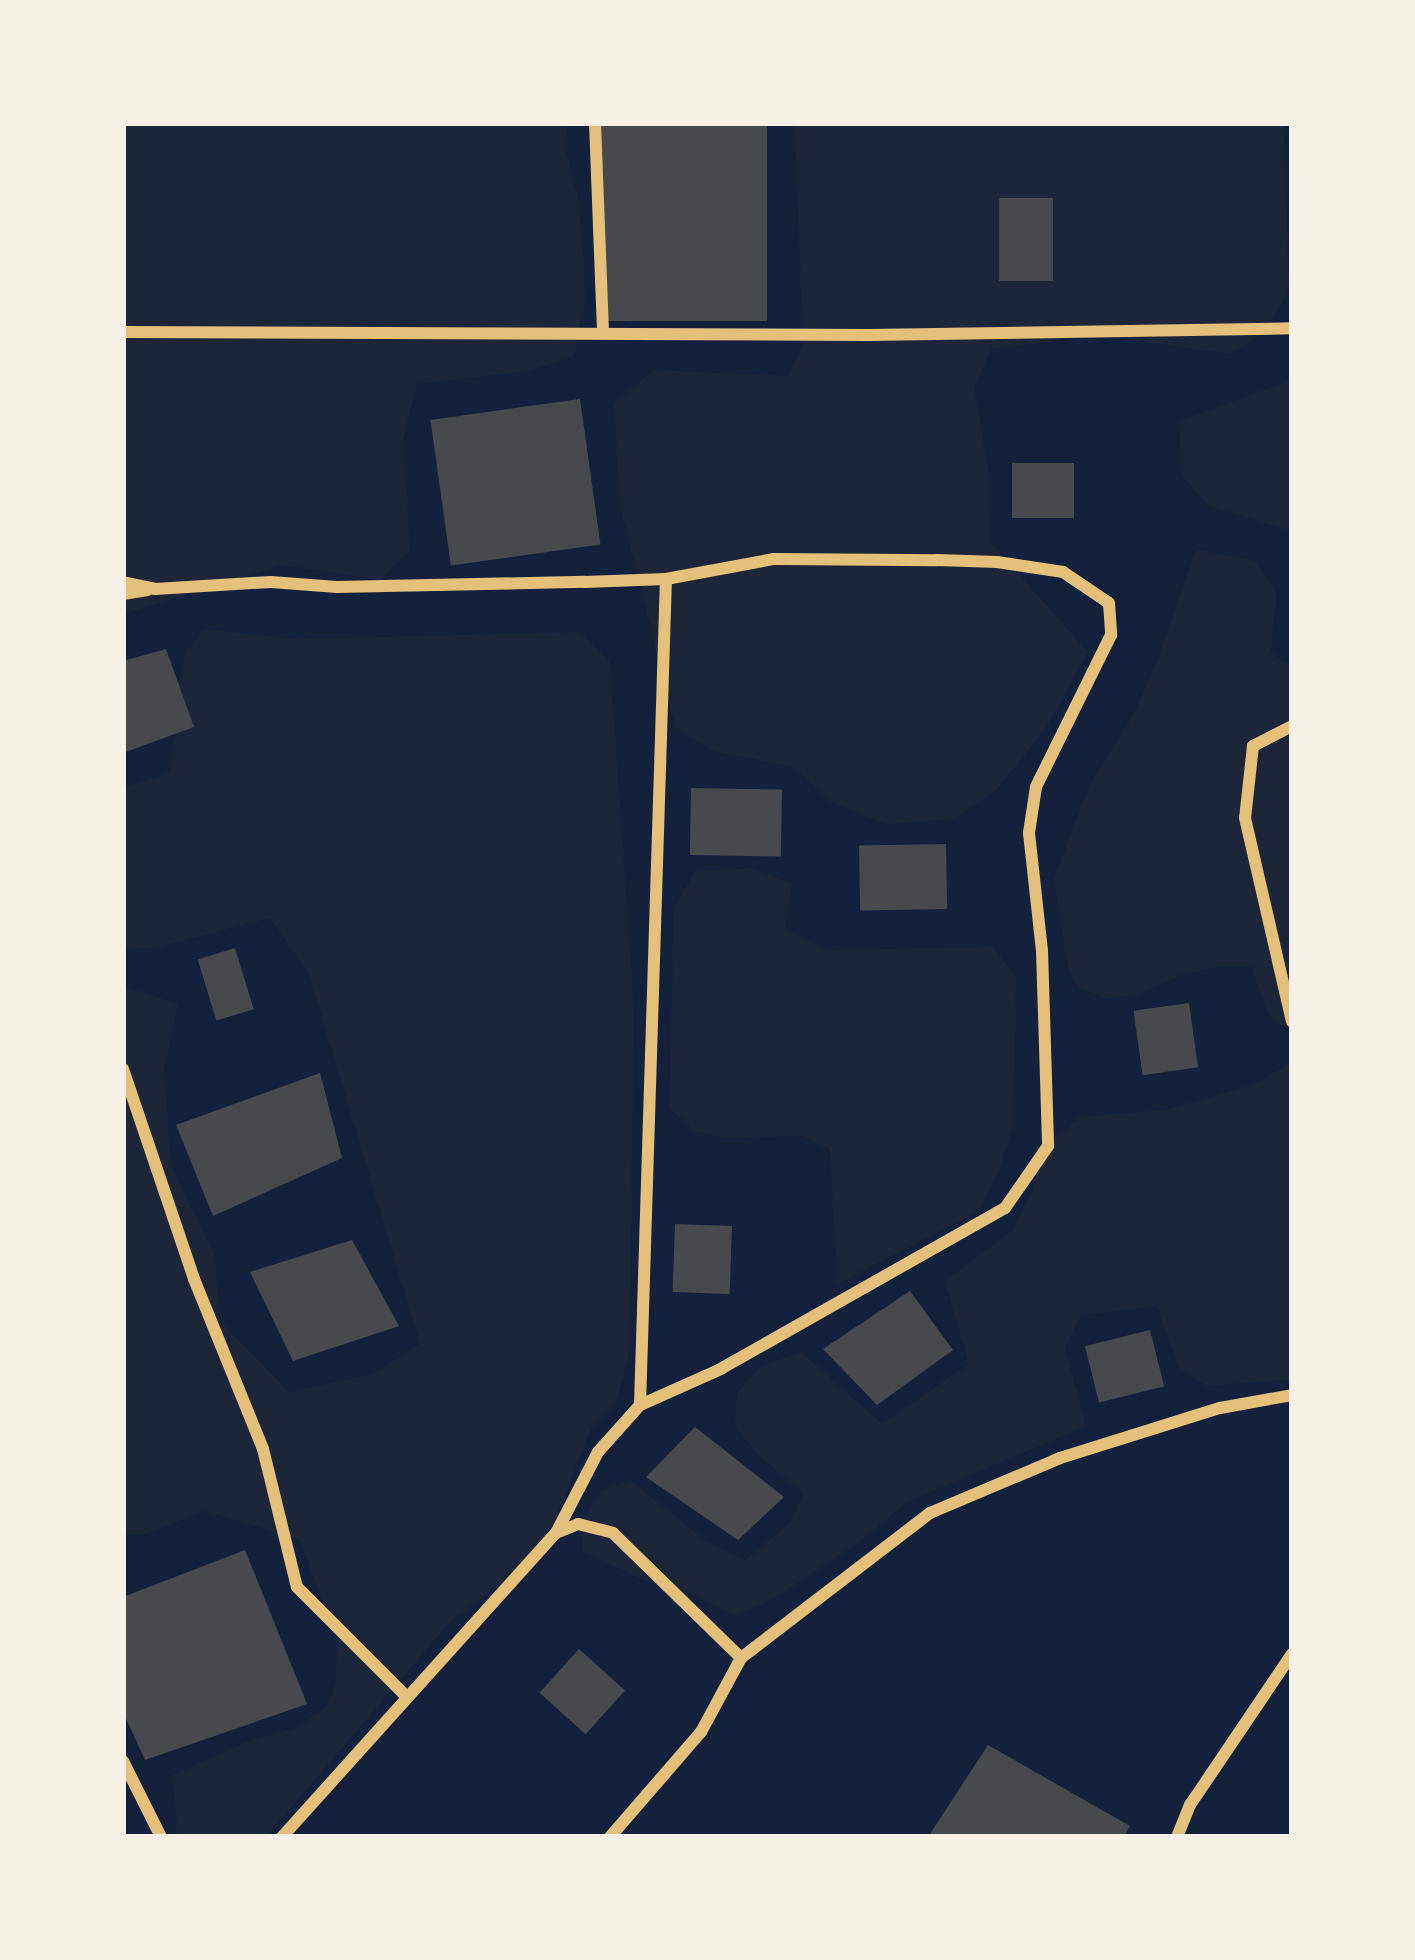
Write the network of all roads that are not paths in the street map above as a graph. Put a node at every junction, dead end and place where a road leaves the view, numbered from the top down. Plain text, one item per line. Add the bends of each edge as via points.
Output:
1 (595, 123) edge
2 (1292, 328) edge
3 (123, 332) edge
4 (603, 332) junction
5 (666, 579) junction
6 (123, 582) edge
7 (155, 589) junction
8 (123, 594) edge
9 (1292, 726) edge
10 (1292, 1022) edge
11 (123, 1070) edge
12 (1292, 1395) edge
13 (640, 1405) junction
14 (556, 1533) junction
15 (1292, 1654) edge
16 (740, 1658) junction
17 (406, 1696) junction
18 (123, 1760) edge
19 (161, 1837) edge
20 (282, 1837) edge
21 (610, 1837) edge
22 (1177, 1837) edge

1 - 4 street
2 - 4 street
3 - 4 street
5 - 7 street
5 - 13 street
5 - 13 street via 775,559 997,562 1063,572 1109,603 1114,619 1093,681 1036,787 1029,833 1048,1146 1005,1208 721,1369
6 - 7 street
7 - 8 street
9 - 10 street via 1253,746 1245,818
11 - 17 street via 262,1449 297,1587
12 - 16 street via 1220,1408 1060,1457 930,1513
13 - 14 street via 598,1452
14 - 16 street via 578,1524 613,1533
14 - 17 street
15 - 22 street via 1190,1805
16 - 21 street via 701,1732
17 - 20 street
18 - 19 street

